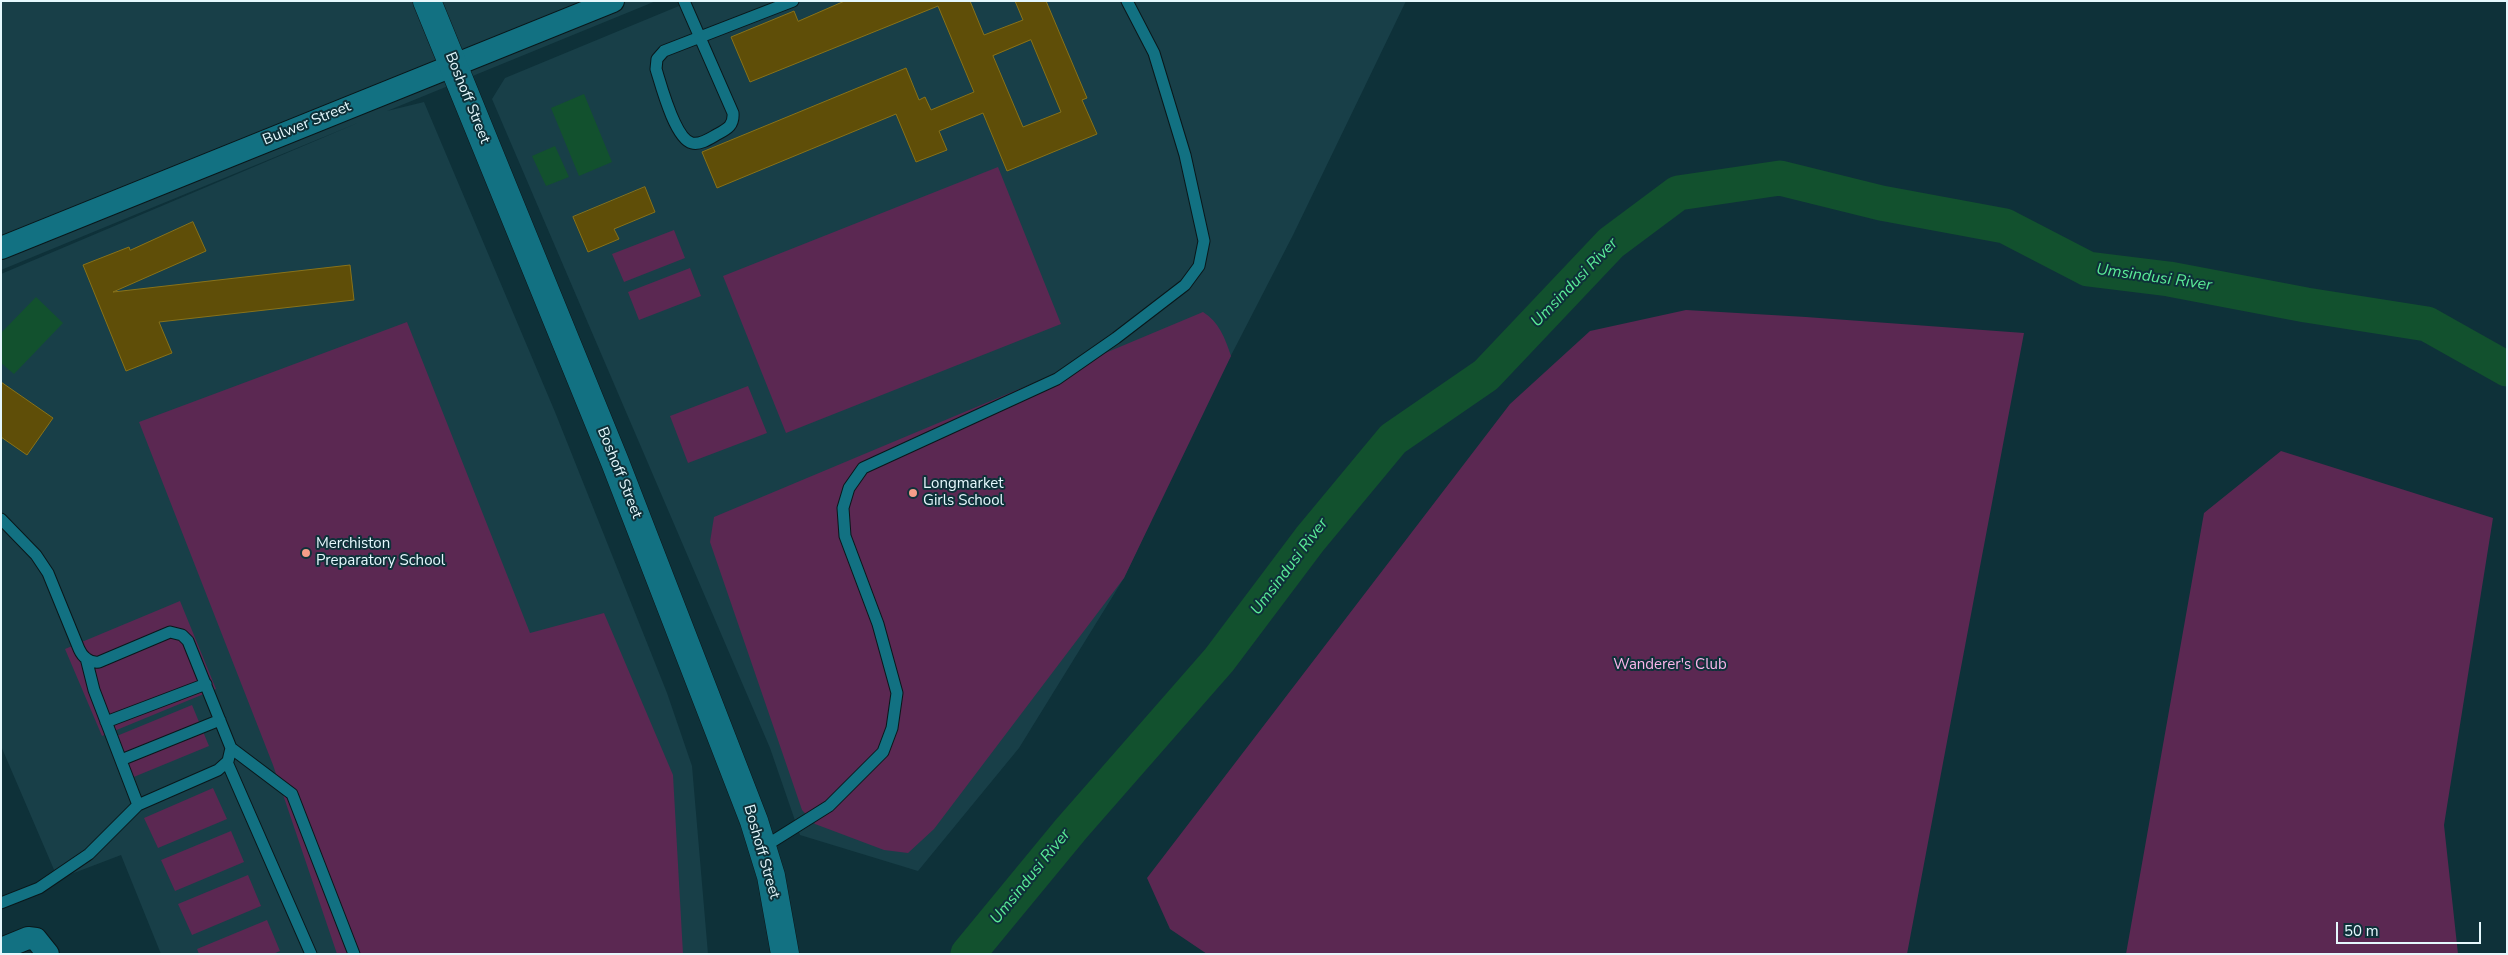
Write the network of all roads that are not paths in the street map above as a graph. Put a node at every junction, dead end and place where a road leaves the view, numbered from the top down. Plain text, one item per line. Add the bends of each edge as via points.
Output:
1 (427, 1) edge
2 (613, 1) edge
3 (684, 1) edge
4 (793, 1) edge
5 (1127, 1) edge
6 (701, 38) junction
7 (453, 65) junction
8 (1, 248) edge
9 (1, 519) edge
10 (86, 658) junction
11 (206, 684) junction
12 (220, 720) junction
13 (106, 722) junction
14 (231, 748) junction
15 (121, 760) junction
16 (227, 762) junction
17 (138, 805) junction
18 (762, 848) junction
19 (1, 903) edge
20 (1, 949) edge
21 (48, 954) edge
22 (311, 954) edge
23 (354, 954) edge
24 (785, 954) edge

1 - 7 main road, Boshoff Street
2 - 7 street, Bulwer Street
3 - 6 lane
4 - 6 lane
5 - 18 lane via 1154,53 1185,156 1204,241 1199,266 1185,285 1057,379 864,468 849,488 843,508 845,536 878,624 897,693 892,728 883,752 830,806
6 - 6 lane via 733,113 733,121 729,129 698,144 689,143 679,134 656,69 657,58 664,51
7 - 8 street, Bulwer Street
7 - 18 main road, Boshoff Street via 616,462
9 - 10 lane via 36,555 48,573 79,649
10 - 11 lane via 99,662 175,632 188,640
10 - 13 lane
11 - 12 lane
11 - 13 lane
12 - 14 lane
12 - 15 lane
13 - 15 lane
14 - 16 lane
14 - 23 lane via 292,794
15 - 17 lane
16 - 17 lane via 218,770
16 - 22 lane
17 - 19 lane via 89,854 39,888
18 - 24 main road, Boshoff Street
20 - 21 street via 28,938 36,939

